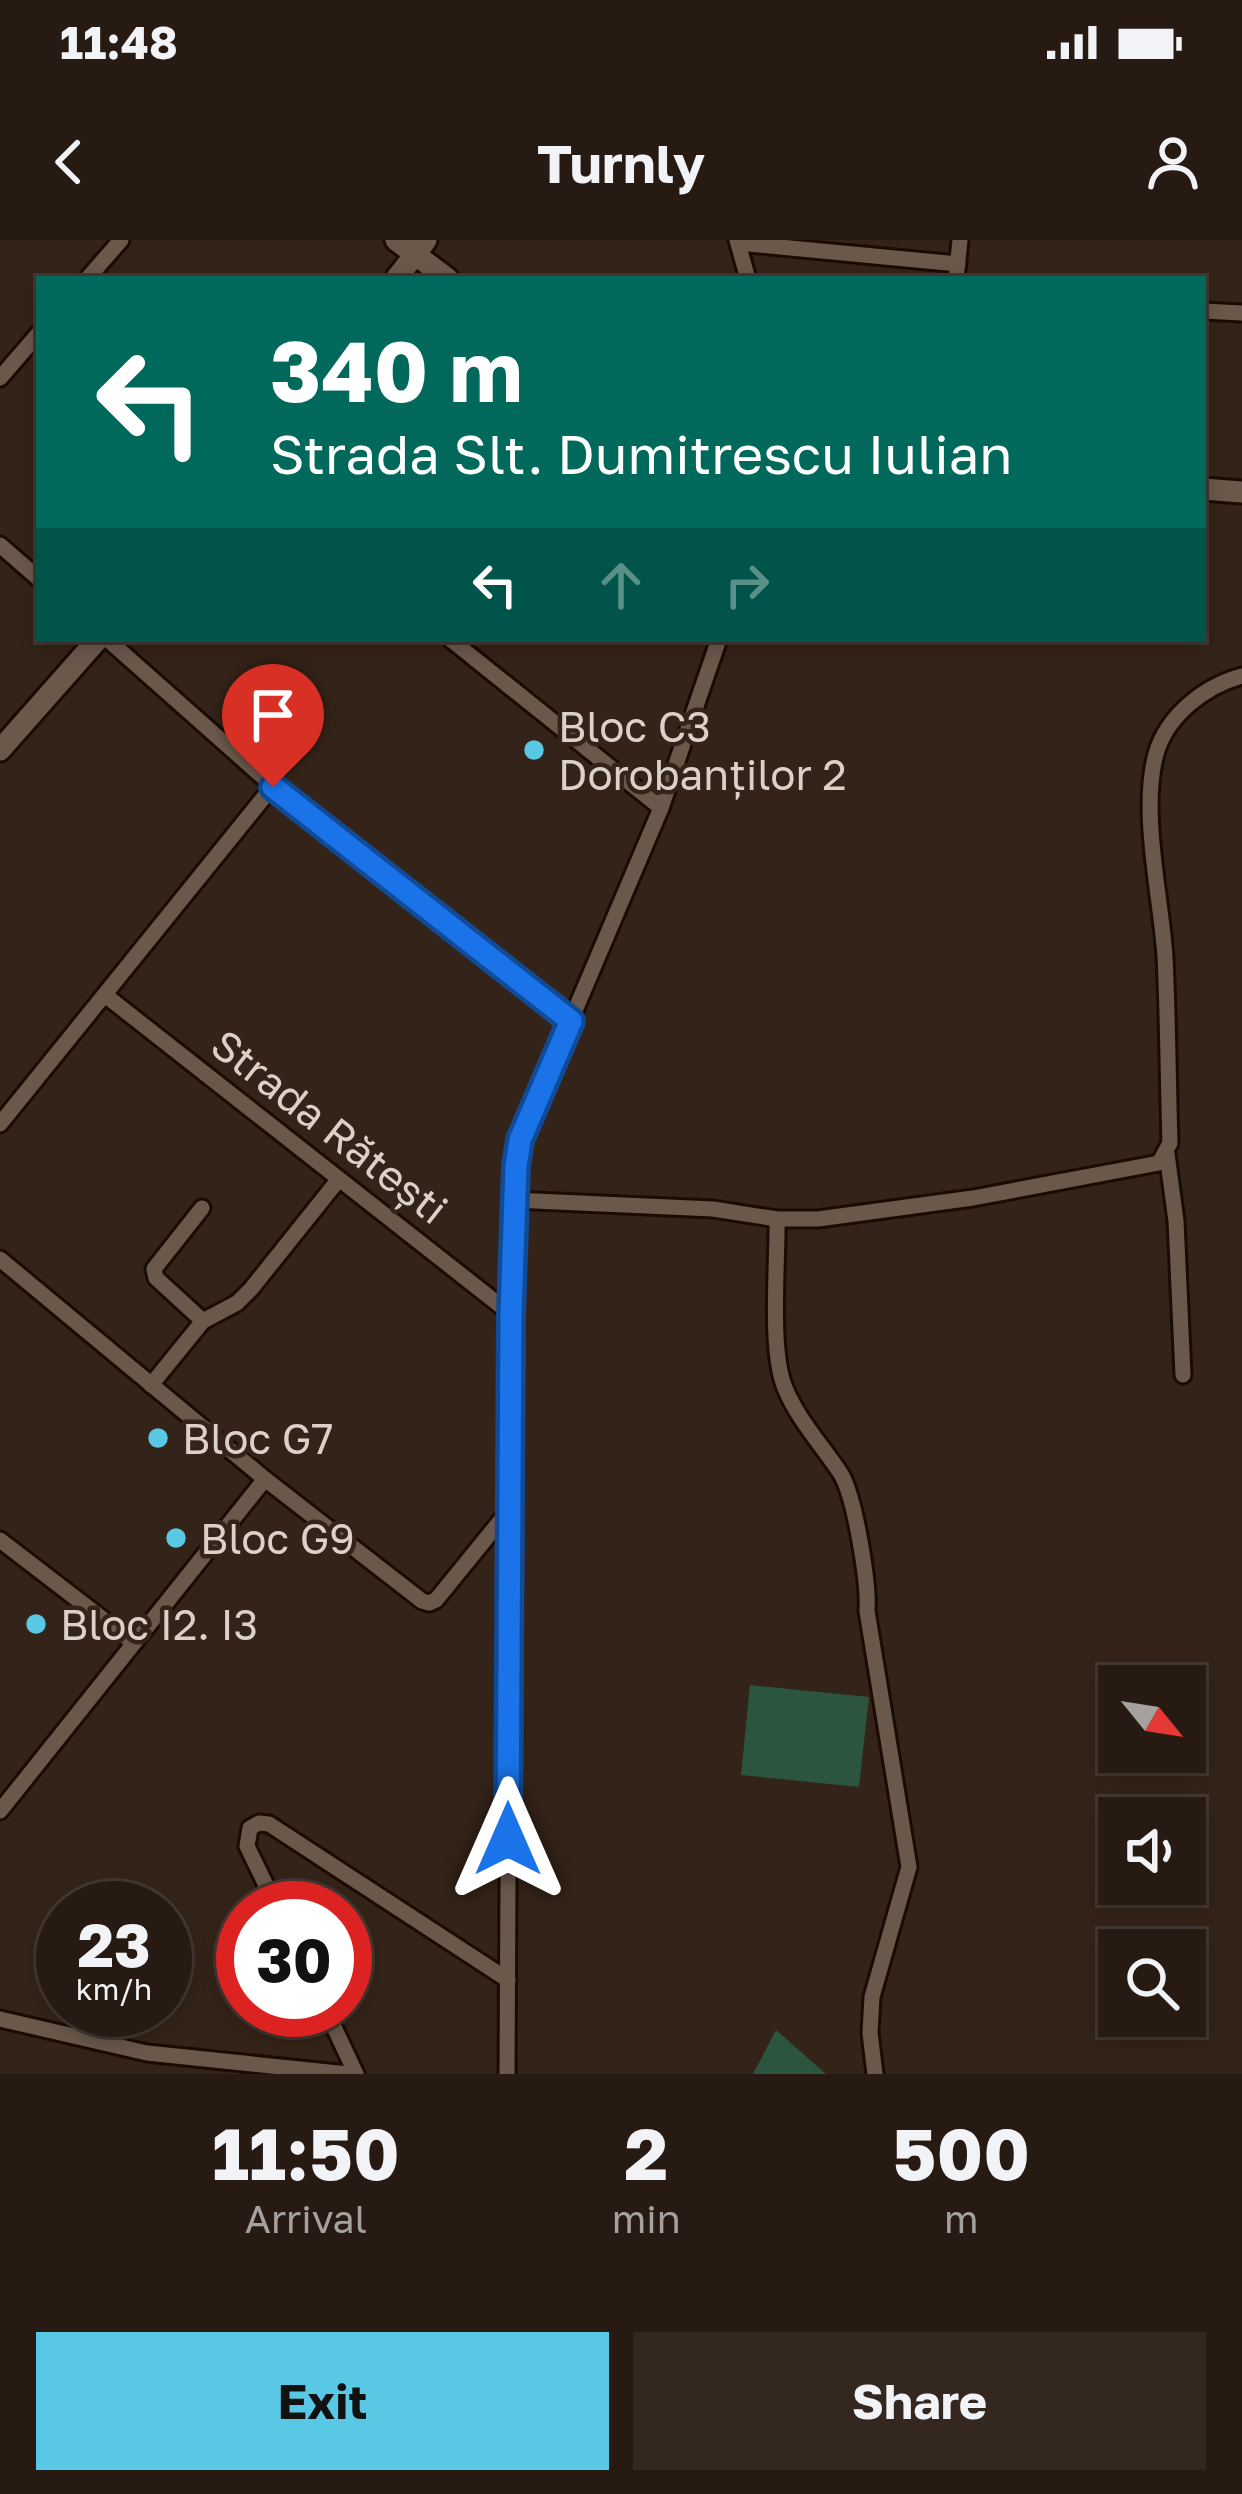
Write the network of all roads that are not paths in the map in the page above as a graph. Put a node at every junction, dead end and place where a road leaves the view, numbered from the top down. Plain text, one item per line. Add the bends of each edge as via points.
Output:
1 (121, 240) edge
2 (961, 240) edge
3 (738, 241) edge
4 (412, 245) edge
5 (957, 271) edge
6 (90, 276) edge
7 (397, 276) edge
8 (445, 276) edge
9 (747, 276) edge
10 (1206, 310) edge
11 (1242, 313) edge
12 (36, 336) edge
13 (0, 377) edge
14 (1206, 489) edge
15 (1242, 492) edge
16 (0, 545) edge
17 (36, 576) edge
18 (100, 642) edge
19 (106, 642) edge
20 (454, 642) edge
21 (718, 642) edge
22 (1242, 676) edge
23 (0, 750) edge
24 (273, 787) junction
25 (661, 808) junction
26 (105, 995) junction
27 (571, 1021) junction
28 (0, 1124) edge
29 (1167, 1154) junction
30 (339, 1179) junction
31 (514, 1200) junction
32 (202, 1208) dead end
33 (777, 1219) junction
34 (0, 1259) edge
35 (511, 1314) junction
36 (203, 1321) junction
37 (1184, 1375) dead end
38 (152, 1385) junction
39 (265, 1479) junction
40 (510, 1509) junction
41 (0, 1540) edge
42 (134, 1643) junction
43 (0, 1810) edge
44 (264, 1881) edge
45 (356, 1881) edge
46 (372, 1891) edge
47 (508, 1980) junction
48 (0, 2019) edge
49 (337, 2037) edge
50 (352, 2074) edge
51 (508, 2074) edge
52 (875, 2074) edge

1 - 6 street
2 - 5 street
3 - 5 street
3 - 9 street
4 - 7 main road
4 - 8 main road
10 - 11 street
12 - 13 street
14 - 15 main road
16 - 17 street
18 - 23 main road
19 - 24 street
20 - 25 street
21 - 25 street
22 - 29 street via 1198,695 1156,752 1151,800 1165,957
24 - 26 street
24 - 27 street
25 - 27 street
26 - 28 street
26 - 30 street, Strada Rătești
27 - 31 street via 520,1140
29 - 33 street via 1141,1169
29 - 37 street
30 - 35 street, Strada Rătești
30 - 36 street via 237,1303
31 - 33 street
31 - 35 street
32 - 36 street via 154,1269
33 - 52 street via 783,1384 844,1480 909,1867 872,1997
34 - 38 street
35 - 40 street
36 - 38 street
38 - 39 street
39 - 40 street via 430,1603
39 - 42 street
40 - 47 street
41 - 42 street
42 - 43 street
44 - 45 street via 247,1846 259,1823
46 - 47 street
47 - 51 street
48 - 50 street via 147,2053
49 - 50 street

